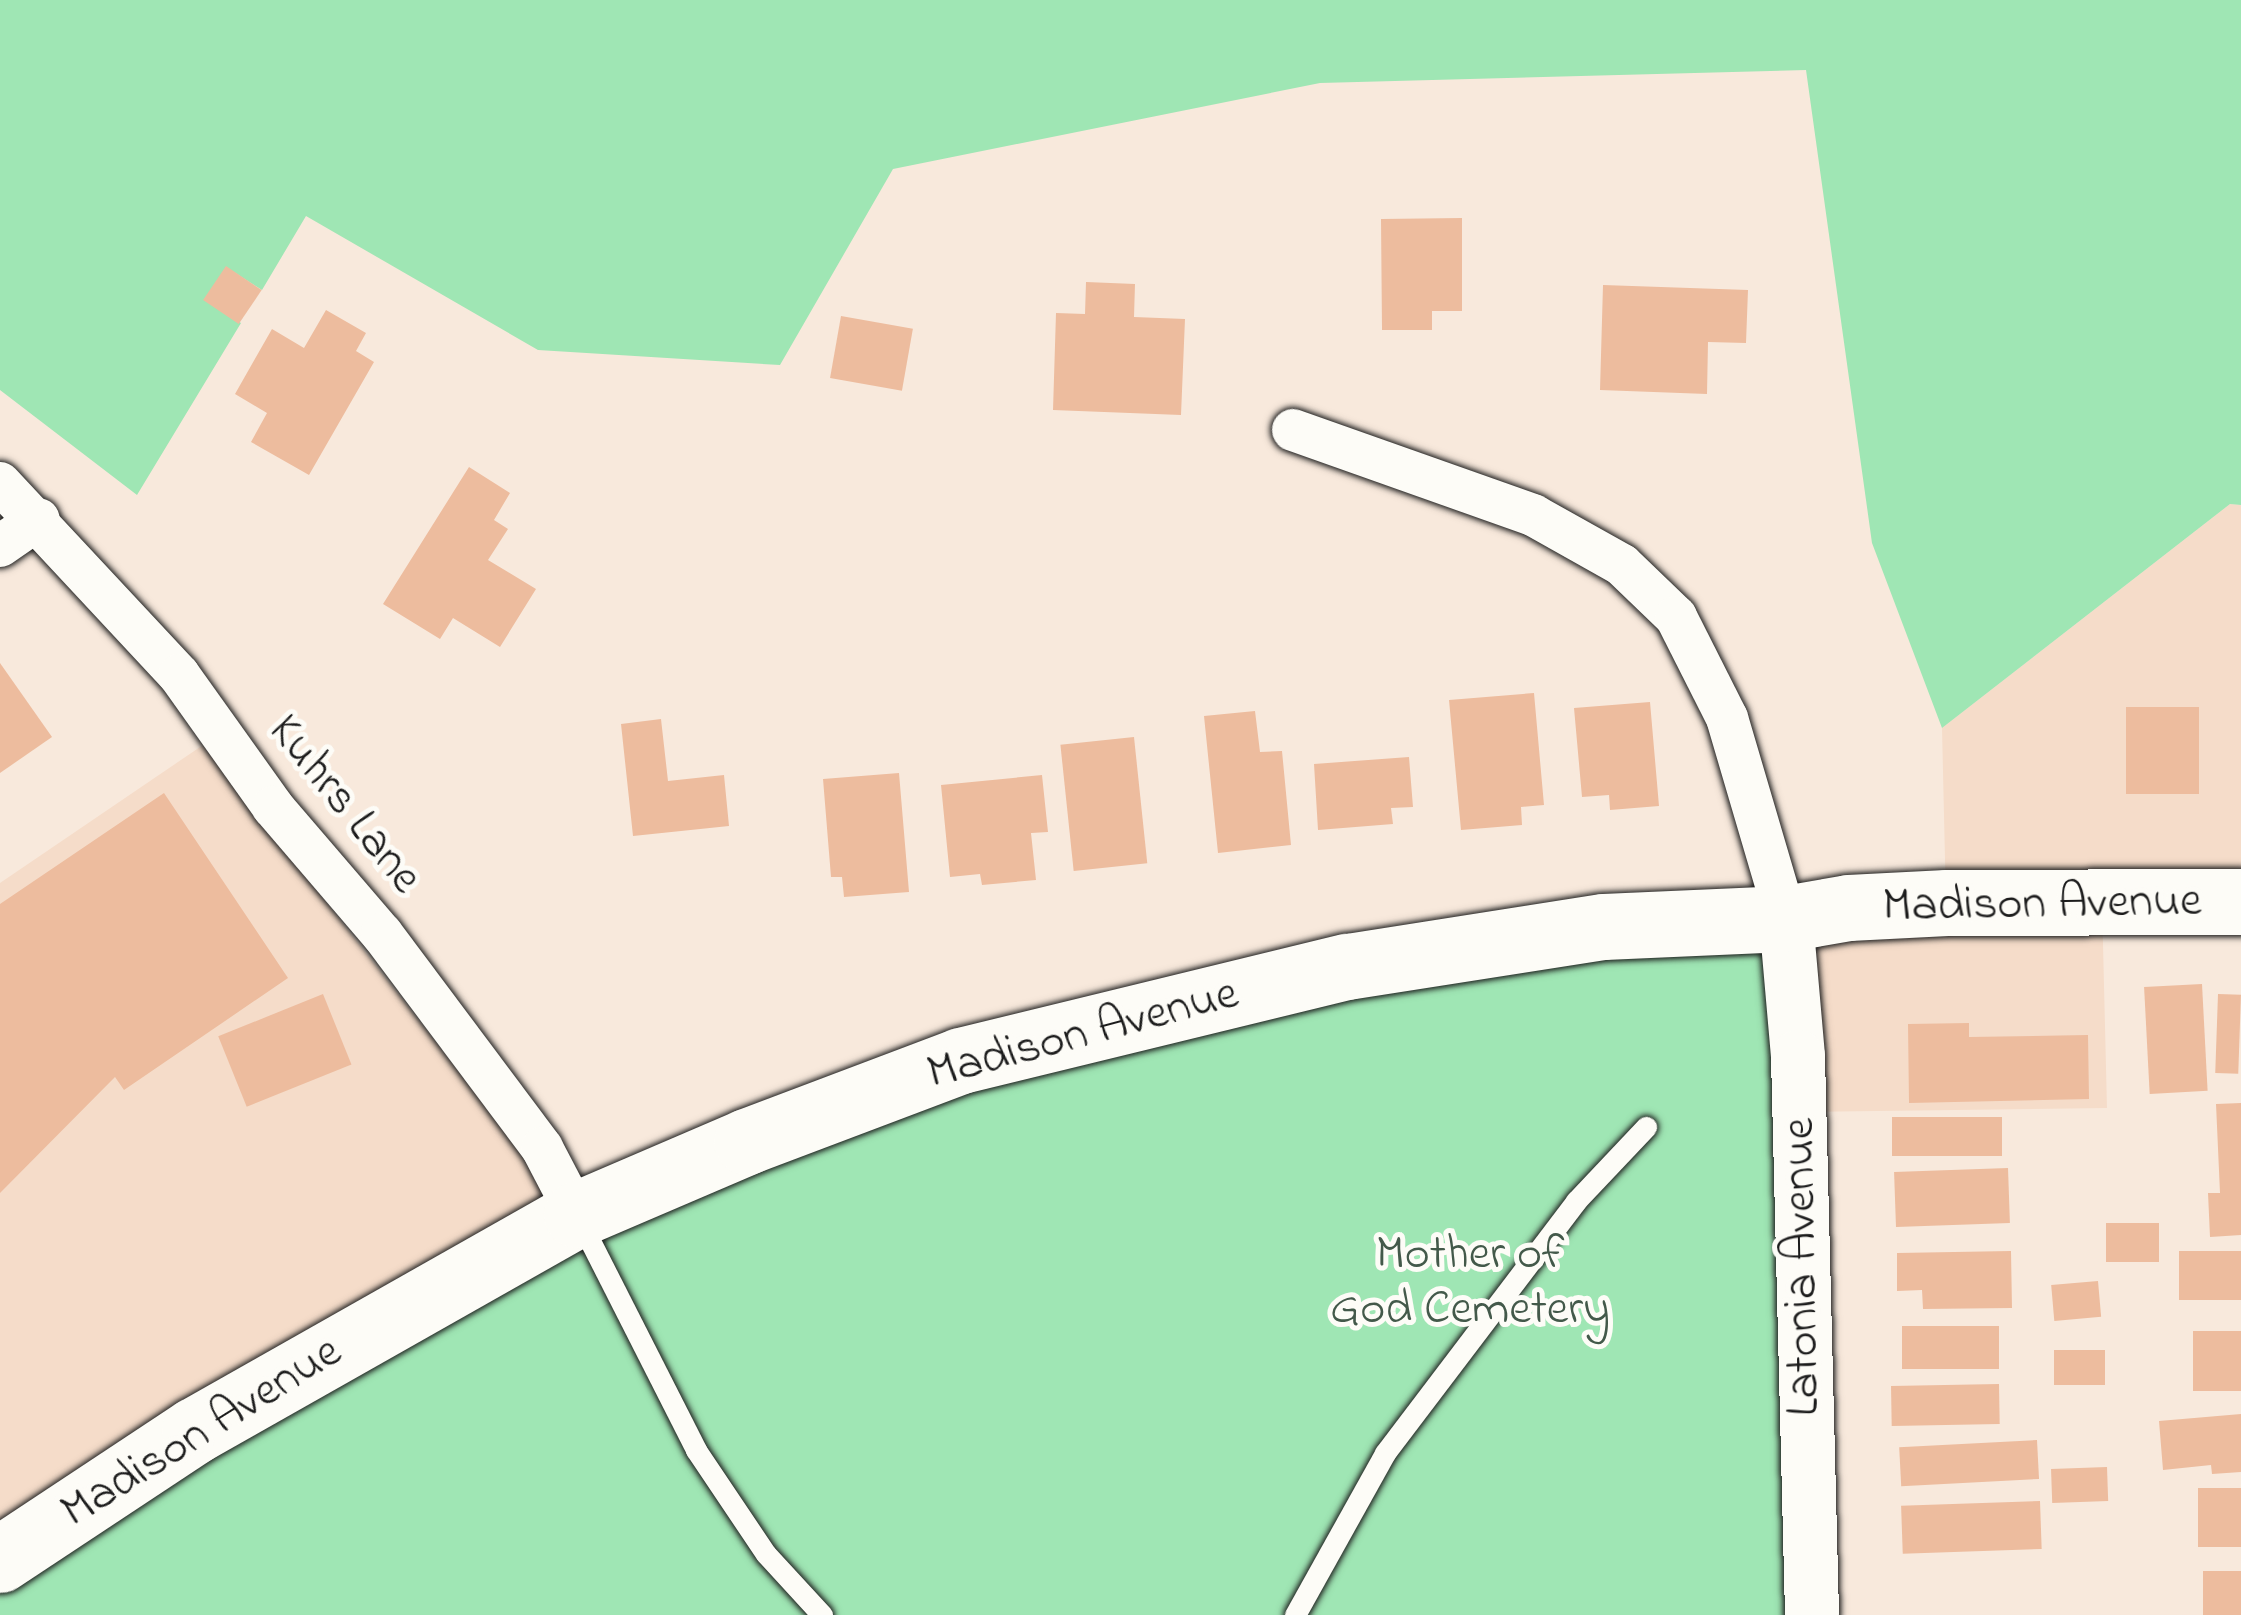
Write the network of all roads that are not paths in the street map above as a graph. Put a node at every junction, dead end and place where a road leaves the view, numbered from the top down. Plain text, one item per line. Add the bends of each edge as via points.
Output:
1 (1293, 430) dead end
2 (0, 483) edge
3 (38, 520) junction
4 (0, 546) edge
5 (2241, 902) edge
6 (1786, 919) junction
7 (1646, 1127) dead end
8 (577, 1215) junction
9 (17, 1549) edge
10 (822, 1615) edge
11 (1294, 1615) edge
12 (1812, 1615) edge

1 - 6 street via 1533,515 1622,565 1676,616 1726,718
2 - 3 street, Kuhrs Lane
3 - 4 street
3 - 8 street, Kuhrs Lane via 179,675 273,807 382,934 542,1148
5 - 6 main road, Madison Avenue via 1947,903
6 - 8 main road, Madison Avenue via 1604,927 1348,967 1151,1013 961,1061
6 - 12 street, Latonia Avenue via 1798,1057
7 - 11 lane via 1576,1201 1385,1453
8 - 9 main road, Madison Avenue via 195,1431
8 - 10 lane via 696,1450 766,1554

